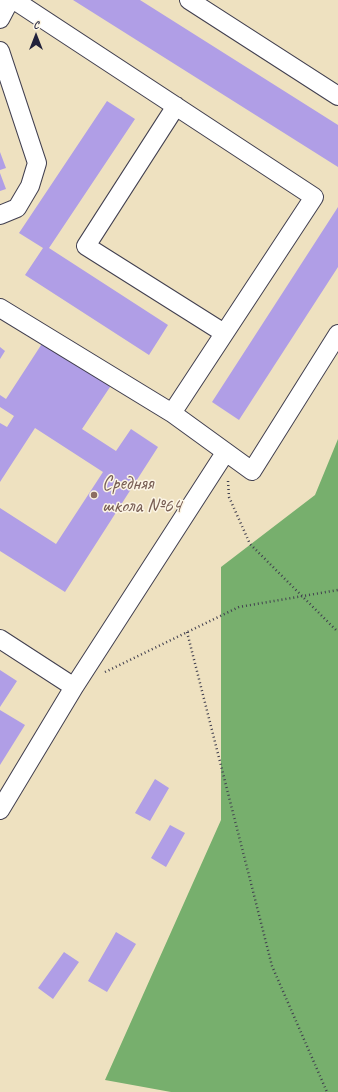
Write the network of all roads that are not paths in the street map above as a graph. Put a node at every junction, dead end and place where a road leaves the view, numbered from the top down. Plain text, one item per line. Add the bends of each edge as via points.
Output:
1 (10, 0) edge
2 (14, 0) edge
3 (189, 0) edge
4 (0, 19) edge
5 (0, 51) edge
6 (338, 96) edge
7 (176, 106) junction
8 (0, 215) edge
9 (0, 308) edge
10 (224, 334) junction
11 (338, 334) edge
12 (172, 413) junction
13 (225, 453) junction
14 (0, 639) edge
15 (74, 687) junction
16 (0, 810) edge

1 - 4 street
2 - 7 street
3 - 6 street
5 - 8 street via 37,162 30,186 17,208
7 - 10 street via 314,198
7 - 10 street via 86,246
9 - 12 street
10 - 12 street
11 - 13 street via 252,471
12 - 13 street
13 - 15 street
14 - 15 street
15 - 16 street

